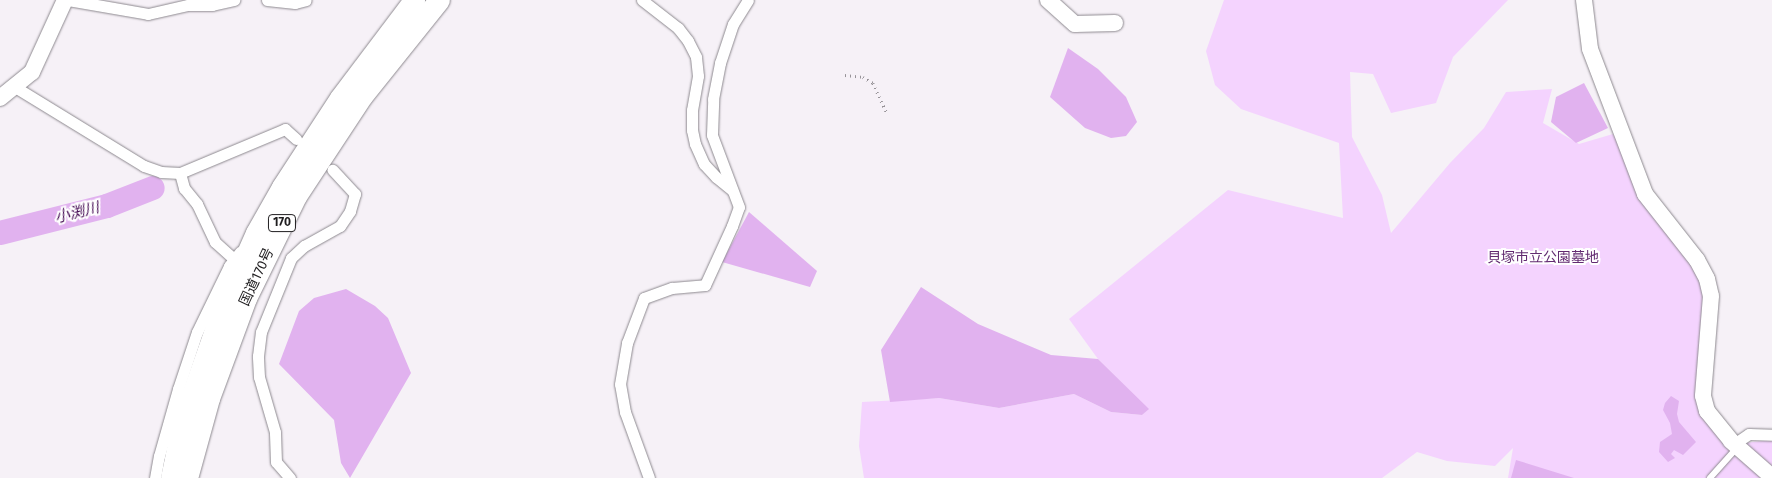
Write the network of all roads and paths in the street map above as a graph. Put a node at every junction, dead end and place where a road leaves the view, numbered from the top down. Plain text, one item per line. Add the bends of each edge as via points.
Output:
1 (66, 0) edge
2 (234, 0) edge
3 (267, 0) edge
4 (306, 0) edge
5 (414, 0) edge
6 (439, 0) edge
7 (642, 0) edge
8 (748, 0) edge
9 (1048, 0) edge
10 (1584, 0) edge
11 (1115, 23) dead end
12 (845, 75) dead end
13 (15, 87) junction
14 (0, 98) edge
15 (887, 113) dead end
16 (296, 139) dead end
17 (333, 170) dead end
18 (180, 174) junction
19 (733, 191) junction
20 (256, 233) junction
21 (234, 259) junction
22 (1772, 435) edge
23 (1736, 445) junction
24 (1772, 477) edge
25 (155, 478) edge
26 (171, 478) edge
27 (187, 478) edge
28 (290, 478) edge
29 (649, 478) edge
30 (1710, 478) edge

1 - 2 street via 148,14
1 - 13 street via 32,72
3 - 4 street via 295,3
5 - 20 highway, 国道170号 / 170 via 340,98
6 - 27 highway, 国道170号 / 170 via 362,96 296,196 246,298 209,398
7 - 19 street via 678,28 696,57 698,76 692,110 695,144 704,164
8 - 19 street via 734,24 720,63 713,99 712,135
9 - 11 street via 1076,24
10 - 23 street via 1590,49 1645,194 1697,260 1706,279 1711,296 1703,396 1707,411
12 - 15 path via 863,77 874,83
13 - 14 street
13 - 18 street via 144,166
16 - 18 street via 286,129
17 - 28 street via 355,194 350,211 340,226 304,246 291,258 261,332 258,377 275,432 276,462
18 - 21 street via 184,188 197,204 215,242
19 - 29 street via 739,207 705,285 672,288 644,298 627,343 620,384 625,412
20 - 21 street
20 - 26 highway, 国道170号 / 170 via 223,308 192,395
21 - 25 street via 197,332 178,389
22 - 23 street via 1749,434
23 - 24 street
23 - 30 lane

